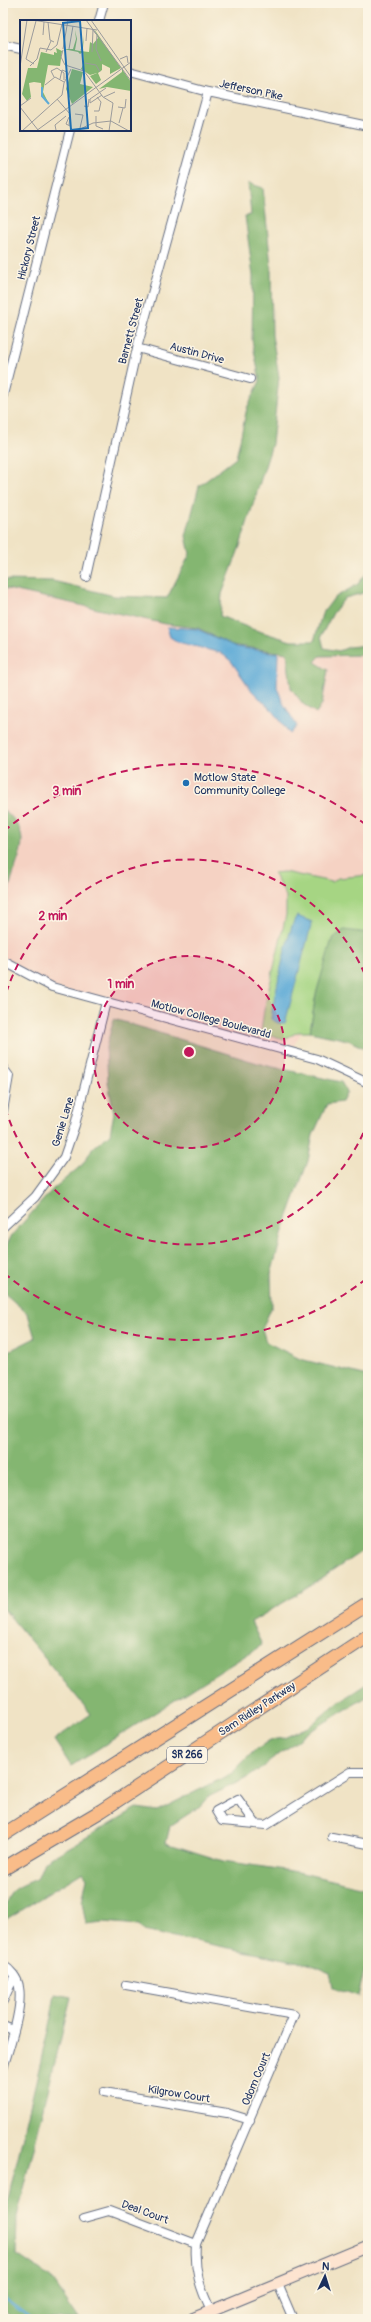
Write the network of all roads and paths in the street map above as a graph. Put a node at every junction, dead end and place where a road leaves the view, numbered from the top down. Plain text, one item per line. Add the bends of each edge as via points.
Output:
1 (104, 3) edge
2 (99, 20) edge
3 (3, 45) edge
4 (20, 49) edge
5 (131, 71) edge
6 (208, 92) junction
7 (368, 126) edge
8 (70, 131) edge
9 (137, 348) junction
10 (250, 379) dead end
11 (3, 394) edge
12 (86, 577) dead end
13 (3, 961) edge
14 (106, 1002) junction
15 (3, 1068) edge
16 (368, 1083) edge
17 (3, 1111) edge
18 (3, 1227) edge
19 (368, 1603) edge
20 (368, 1636) edge
21 (368, 1772) edge
22 (256, 1824) junction
23 (3, 1835) edge
24 (332, 1837) dead end
25 (368, 1844) edge
26 (3, 1869) edge
27 (3, 1965) edge
28 (14, 1977) junction
29 (126, 1985) dead end
30 (3, 2001) edge
31 (3, 2026) edge
32 (13, 2030) junction
33 (5, 2055) edge
34 (3, 2070) edge
35 (104, 2092) dead end
36 (250, 2120) junction
37 (84, 2218) dead end
38 (196, 2244) junction
39 (368, 2246) edge
40 (278, 2284) junction
41 (211, 2311) junction
42 (192, 2319) edge
43 (292, 2319) edge

1 - 2 street
3 - 4 street
5 - 6 street, Jefferson Pike
6 - 7 street, Jefferson Pike
6 - 9 street, Barnett Street
8 - 11 street, Hickory Street
9 - 10 street, Austin Drive
9 - 12 street, Barnett Street
13 - 14 street, Motlow College Boulevardd via 52,988
14 - 16 street, Motlow College Boulevardd via 317,1059
14 - 18 street, Genie Lane via 75,1126 64,1157 35,1197
15 - 17 street via 9,1076
19 - 23 main road, SR 266
20 - 26 main road, Sam Ridley Parkway / SR 266 via 101,1811
21 - 22 street via 350,1772 266,1825
22 - 22 street via 222,1821 216,1811 238,1800
24 - 25 street
27 - 28 street
28 - 30 street
28 - 32 street via 20,1986
29 - 36 street, Odom Court via 294,2015
31 - 32 street
32 - 33 street
33 - 34 street
35 - 36 street, Kilgrow Court via 228,2113
36 - 38 street, Odom Court
37 - 38 street, Deal Court via 109,2211
38 - 41 street, Odom Court via 196,2271 200,2288
39 - 40 street
40 - 41 street
40 - 43 street
41 - 42 street

